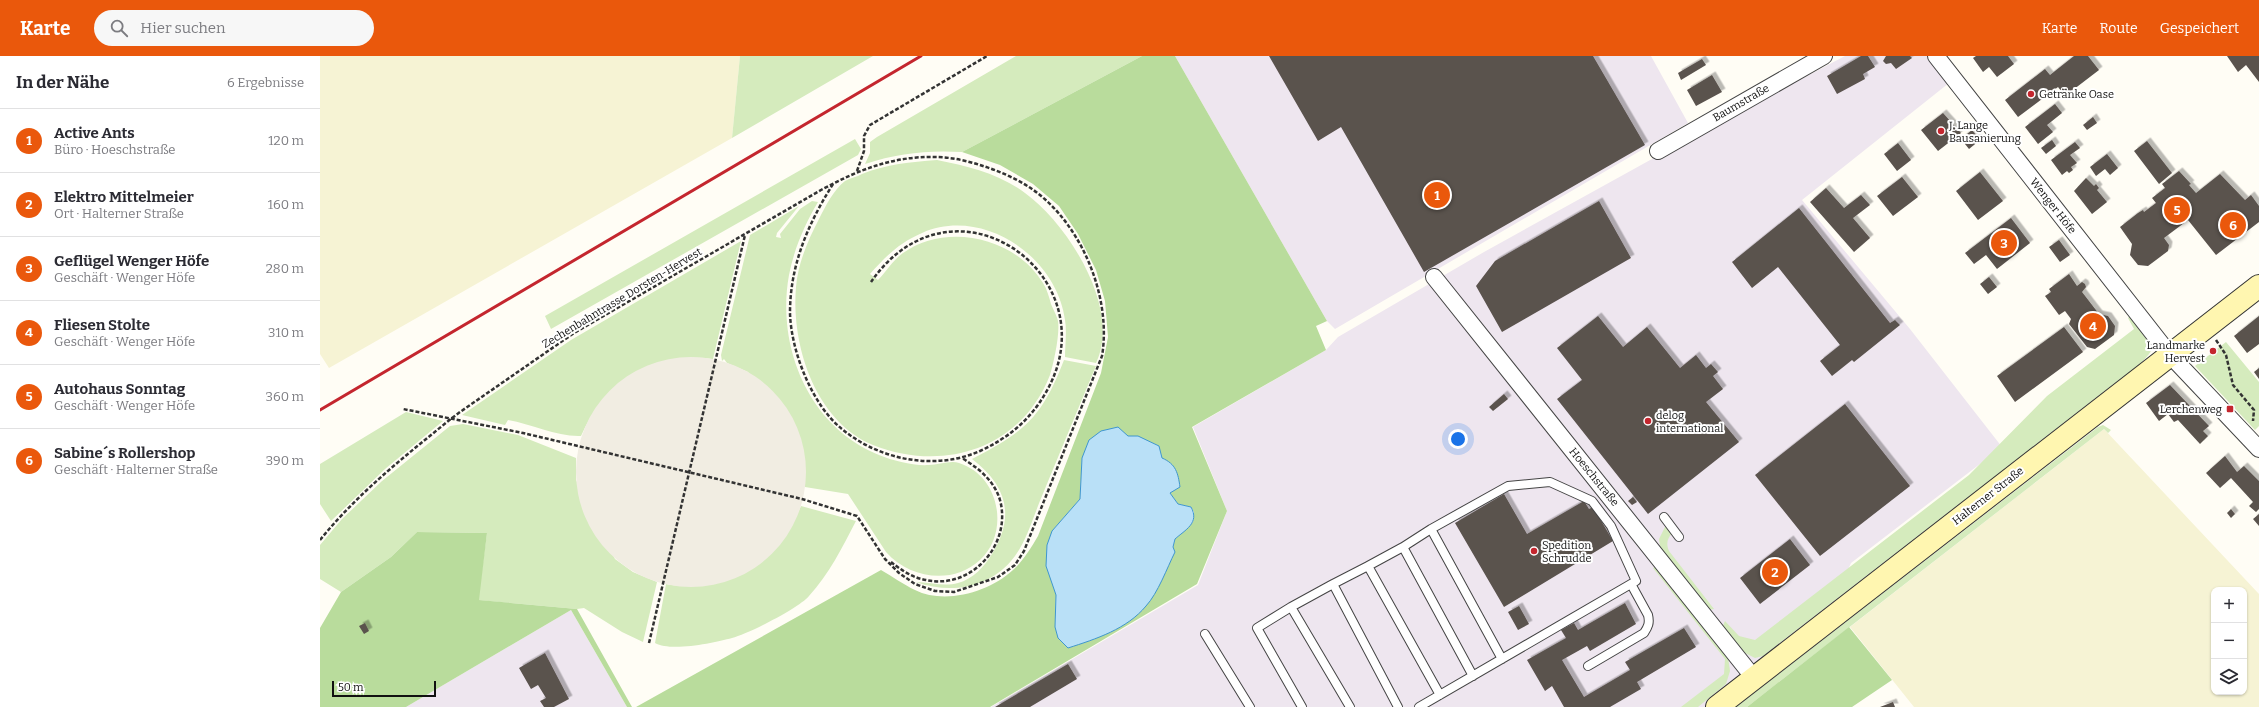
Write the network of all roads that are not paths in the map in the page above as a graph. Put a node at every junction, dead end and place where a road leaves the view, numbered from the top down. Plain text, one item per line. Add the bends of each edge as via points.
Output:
1 (1824, 56) edge
2 (1936, 56) edge
3 (1658, 151) dead end
4 (1434, 277) dead end
5 (2259, 286) edge
6 (2170, 355) junction
7 (2254, 444) edge
8 (1664, 517) dead end
9 (1431, 530) junction
10 (1679, 537) dead end
11 (1403, 547) junction
12 (1368, 566) junction
13 (1332, 584) junction
14 (1631, 584) junction
15 (1291, 607) junction
16 (1205, 634) dead end
17 (1502, 659) junction
18 (1588, 666) dead end
19 (1473, 676) junction
20 (1754, 678) junction
21 (1440, 695) junction
22 (1250, 707) edge
23 (1302, 707) edge
24 (1350, 707) edge
25 (1398, 707) edge
26 (1419, 707) edge
27 (1717, 707) edge

1 - 3 street, Baumstraße
2 - 6 street, Wenger Höfe
4 - 20 street, Hoeschstraße
5 - 6 main road, Halterner Straße
6 - 7 street
6 - 20 main road, Halterner Straße
8 - 10 lane
9 - 11 lane
9 - 14 lane via 1508,486 1550,482 1592,501 1611,526 1636,581
9 - 17 lane
11 - 12 lane
11 - 19 lane
12 - 13 lane
12 - 21 lane
13 - 15 lane
13 - 25 lane
14 - 17 lane
14 - 18 lane via 1648,615 1648,628 1644,633
15 - 23 lane via 1257,628
15 - 24 lane
16 - 22 lane
17 - 19 lane
19 - 21 lane
20 - 27 main road, Halterner Straße
21 - 26 lane

